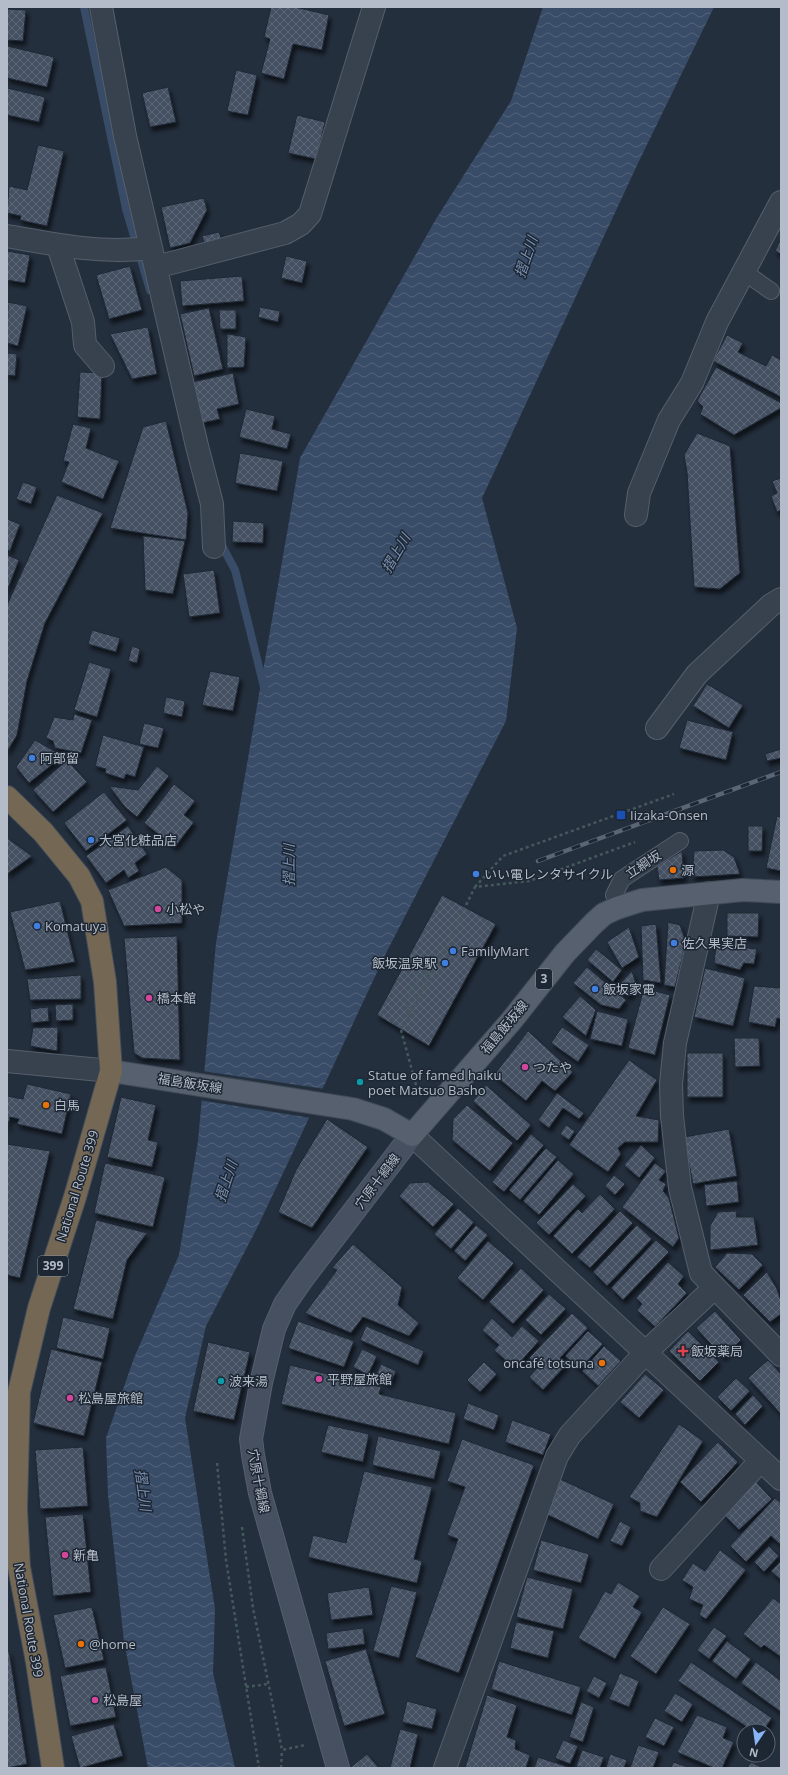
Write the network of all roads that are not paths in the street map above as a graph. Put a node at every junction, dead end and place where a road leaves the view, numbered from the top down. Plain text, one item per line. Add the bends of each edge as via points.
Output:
1 (101, 7) edge
2 (374, 7) edge
3 (781, 202) edge
4 (7, 236) edge
5 (58, 246) junction
6 (153, 257) junction
7 (744, 272) junction
8 (771, 291) dead end
9 (103, 366) dead end
10 (636, 516) dead end
11 (214, 547) dead end
12 (781, 599) edge
13 (657, 728) dead end
14 (7, 797) edge
15 (680, 841) dead end
16 (781, 892) edge
17 (709, 893) junction
18 (614, 895) dead end
19 (7, 1061) edge
20 (111, 1072) junction
21 (412, 1135) junction
22 (714, 1288) junction
23 (646, 1352) junction
24 (781, 1355) edge
25 (761, 1460) junction
26 (781, 1479) edge
27 (12, 1524) edge
28 (660, 1569) dead end
29 (53, 1768) edge
30 (338, 1768) edge
31 (445, 1768) edge

1 - 6 street via 125,136
2 - 6 street via 310,214 301,224 285,233
3 - 7 street
4 - 5 street
5 - 6 street via 125,251
5 - 9 street via 83,322 85,345
6 - 11 street via 212,504
7 - 8 lane
7 - 10 street via 718,322 692,383 669,420 639,493
12 - 13 street via 771,605 696,674
14 - 20 highway, National Route 399 / 399 via 43,832 79,876 92,902 105,982
15 - 18 lane, 立綱坂 via 622,879
16 - 17 main road, 福島飯坂線 / 3 via 743,890
17 - 21 main road, 福島飯坂線 / 3 via 642,900 628,903 604,914 564,953 512,1020
17 - 22 street via 675,1043 671,1084 680,1188 701,1273
19 - 20 street
20 - 21 main road, 福島飯坂線 via 353,1109 384,1119
20 - 27 highway, National Route 399 / 399 via 75,1197 39,1308 19,1392
21 - 23 street
21 - 30 main road, 穴原十綱線 via 286,1304 274,1328 269,1346 251,1439 260,1493
22 - 23 street
22 - 24 street via 733,1304
23 - 25 street
23 - 31 street via 570,1435 557,1456
25 - 26 street
25 - 28 street
27 - 29 highway, National Route 399 / 399

